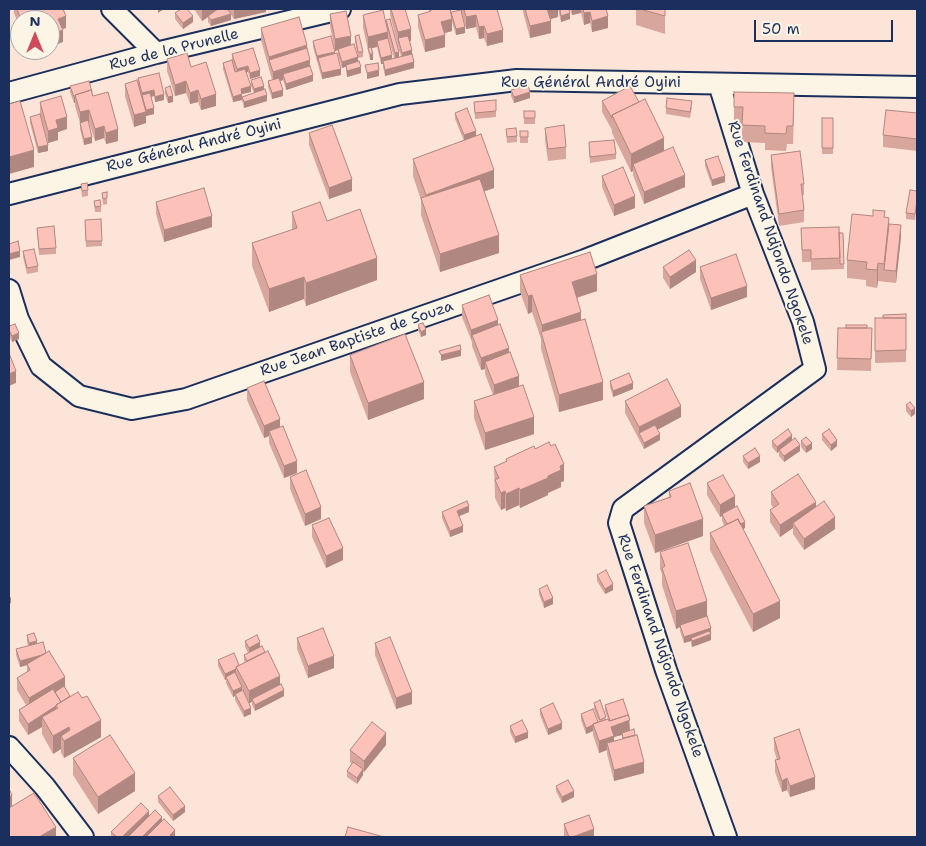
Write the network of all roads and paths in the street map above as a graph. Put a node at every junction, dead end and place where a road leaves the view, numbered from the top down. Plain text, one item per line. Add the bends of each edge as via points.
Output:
1 (112, 9) edge
2 (340, 9) edge
3 (156, 54) junction
4 (719, 84) junction
5 (917, 87) edge
6 (9, 93) edge
7 (9, 194) edge
8 (753, 194) junction
9 (9, 290) edge
10 (9, 747) edge
11 (83, 837) edge
12 (726, 837) edge

1 - 3 street
2 - 3 street, Rue de la Prunelle
3 - 6 street, Rue de la Prunelle
4 - 5 street, Rue Général André Oyini
4 - 7 street, Rue Général André Oyini via 517,80 400,94
4 - 8 street, Rue Ferdinand Ndjondo Ngokele
8 - 9 street, Rue Jean Baptiste de Souza via 586,260 186,399 132,409 79,396 42,366 18,319
8 - 12 street, Rue Ferdinand Ndjondo Ngokele via 803,322 815,369 623,509 619,523 666,670
10 - 11 street

